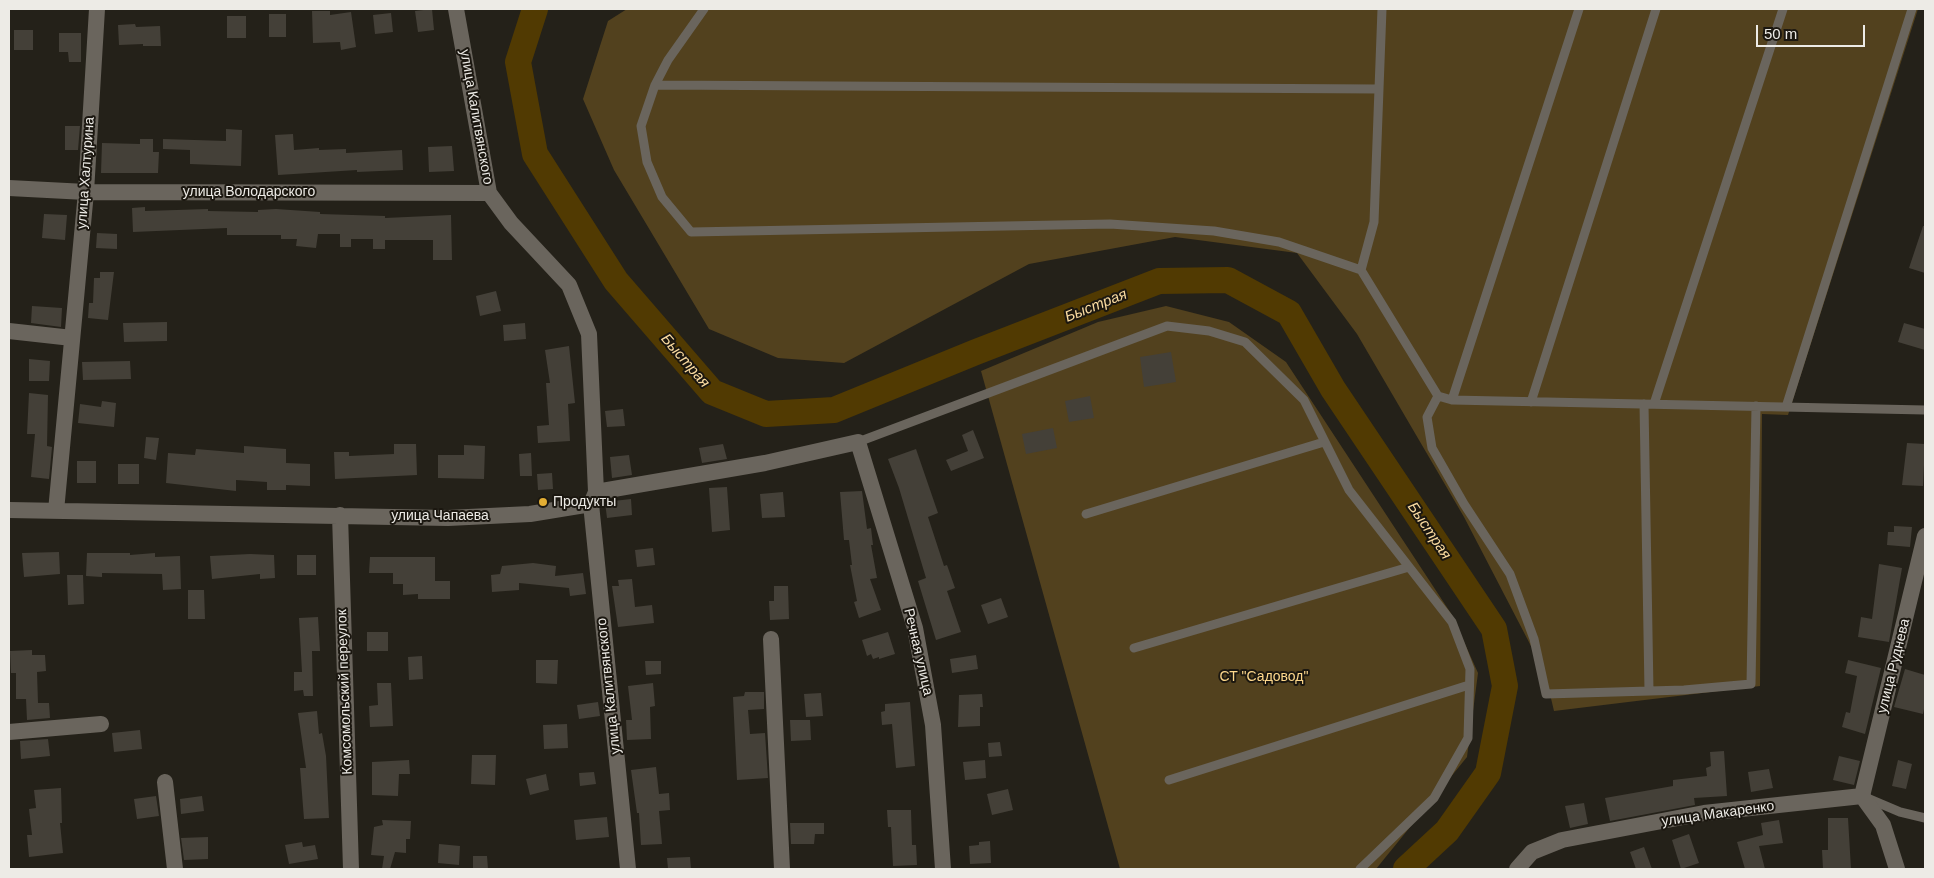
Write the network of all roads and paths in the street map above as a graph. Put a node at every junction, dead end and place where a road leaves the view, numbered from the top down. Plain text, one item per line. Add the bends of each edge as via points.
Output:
1 (97, 9) edge
2 (456, 9) edge
3 (704, 9) edge
4 (1382, 9) edge
5 (1579, 9) edge
6 (1656, 9) edge
7 (1783, 9) edge
8 (1912, 9) edge
9 (655, 85) junction
10 (1379, 89) junction
11 (9, 188) edge
12 (86, 192) junction
13 (489, 193) junction
14 (1360, 270) junction
15 (9, 331) edge
16 (72, 338) junction
17 (1438, 396) junction
18 (1452, 400) junction
19 (1531, 402) junction
20 (1644, 404) junction
21 (1654, 404) junction
22 (1756, 406) junction
23 (1786, 407) junction
24 (1925, 410) edge
25 (858, 442) junction
26 (1324, 442) junction
27 (593, 498) junction
28 (9, 510) edge
29 (56, 511) junction
30 (1086, 514) dead end
31 (340, 515) junction
32 (1925, 536) edge
33 (1409, 567) junction
34 (771, 638) dead end
35 (1134, 648) dead end
36 (1469, 685) junction
37 (1649, 691) junction
38 (101, 724) dead end
39 (9, 732) edge
40 (1169, 780) dead end
41 (165, 782) dead end
42 (1862, 796) junction
43 (1925, 818) edge
44 (1517, 868) edge
45 (175, 869) edge
46 (351, 869) edge
47 (628, 869) edge
48 (782, 869) edge
49 (943, 869) edge
50 (1360, 869) edge
51 (1897, 869) edge

1 - 12 street, улица Халтурина
2 - 13 street, улица Калитвянского
3 - 9 lane via 668,60
4 - 10 lane
5 - 18 lane
6 - 19 lane
7 - 21 lane
8 - 23 lane
9 - 10 lane
9 - 14 lane via 641,126 647,162 662,197 691,232 1110,224 1214,231 1279,242
10 - 14 lane via 1374,222
11 - 12 street, улица Володарского
12 - 13 street, улица Володарского
12 - 16 street, улица Халтурина
13 - 27 street, улица Калитвянского via 510,223 569,285 589,334
14 - 17 lane
15 - 16 street
16 - 29 street, улица Халтурина
17 - 18 lane
17 - 37 lane via 1427,417 1432,448 1510,574 1534,638 1546,694
18 - 19 lane
19 - 20 lane
20 - 21 lane
20 - 37 lane
21 - 22 lane
22 - 23 lane
22 - 37 lane via 1751,684
23 - 24 lane
25 - 26 lane via 1167,326 1209,331 1245,342 1304,400
25 - 27 street, улица Чапаева
25 - 49 street, Речная улица via 915,628 933,725
26 - 30 lane
26 - 33 lane via 1349,490
27 - 31 street, улица Чапаева via 530,514 448,518
27 - 47 street, улица Калитвянского
28 - 29 street, улица Чапаева
29 - 31 street, улица Чапаева
31 - 46 street, Комсомольский переулок
32 - 42 street, улица Руднева
33 - 35 lane
33 - 36 lane via 1452,622 1470,669
34 - 48 street
36 - 40 lane
36 - 50 lane via 1468,738 1434,798
38 - 39 street
41 - 45 street
42 - 43 lane, улица Макаренко via 1900,812
42 - 44 street, улица Макаренко via 1704,813 1562,840 1532,852
42 - 51 street via 1883,825

